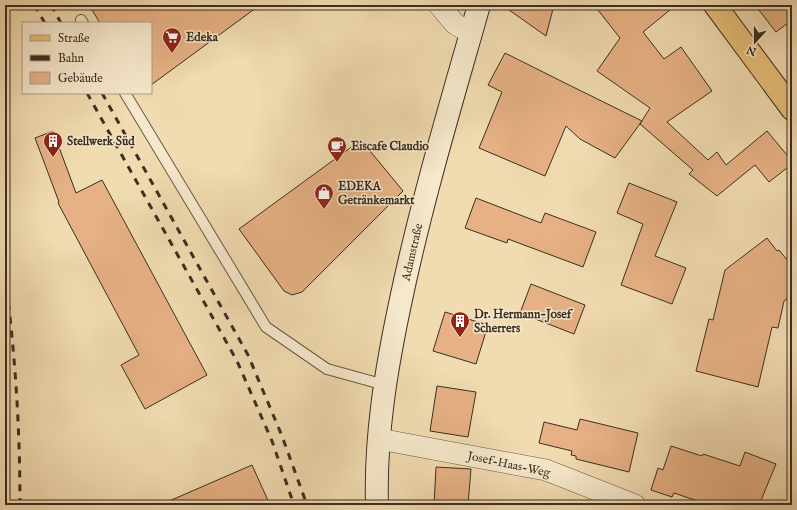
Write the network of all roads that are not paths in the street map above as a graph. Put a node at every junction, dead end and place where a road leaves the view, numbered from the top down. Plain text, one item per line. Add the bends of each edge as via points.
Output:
1 (439, 5) edge
2 (479, 5) edge
3 (715, 5) edge
4 (471, 33) junction
5 (126, 94) edge
6 (792, 109) edge
7 (385, 385) junction
8 (379, 439) junction
9 (377, 505) edge
10 (635, 505) edge

1 - 4 street via 454,24
2 - 4 main road, Adamstraße
3 - 6 main road
4 - 7 main road, Adamstraße via 431,173 406,277
5 - 7 lane via 266,327 327,370
7 - 8 main road, Adamstraße
8 - 9 main road, Adamstraße
8 - 10 street, Josef-Haas-Weg via 546,470

